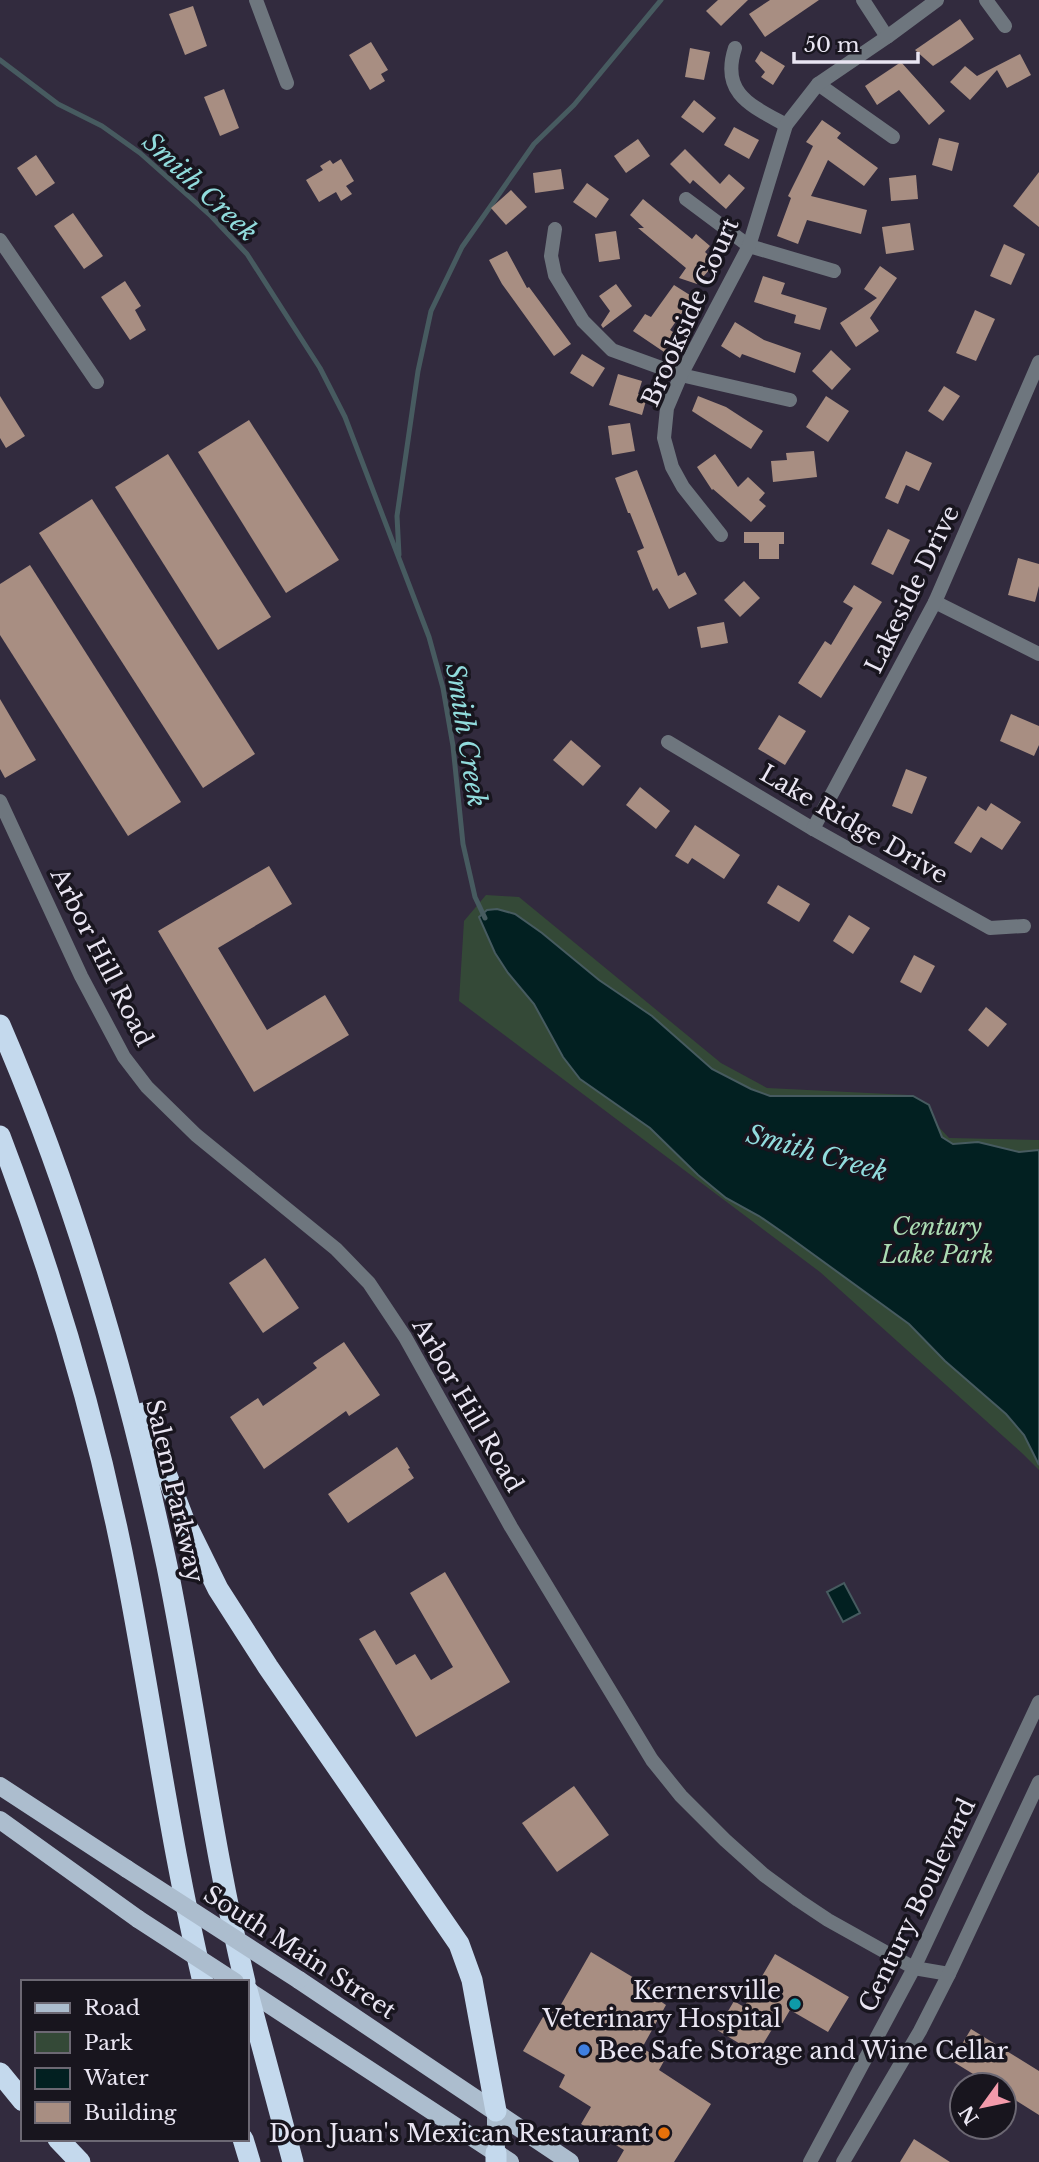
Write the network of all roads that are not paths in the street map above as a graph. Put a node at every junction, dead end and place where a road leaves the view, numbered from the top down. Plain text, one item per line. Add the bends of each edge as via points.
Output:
1 (256, 0) edge
2 (863, 0) edge
3 (937, 0) edge
4 (986, 0) edge
5 (1005, 26) dead end
6 (887, 37) junction
7 (735, 48) dead end
8 (287, 83) dead end
9 (818, 84) junction
10 (786, 125) junction
11 (893, 137) dead end
12 (686, 199) dead end
13 (555, 229) dead end
14 (0, 240) edge
15 (749, 246) junction
16 (834, 271) dead end
17 (1039, 362) edge
18 (681, 375) junction
19 (97, 382) dead end
20 (790, 400) dead end
21 (721, 534) dead end
22 (935, 602) junction
23 (1039, 654) edge
24 (668, 742) dead end
25 (0, 801) edge
26 (813, 829) junction
27 (1024, 926) dead end
28 (0, 1025) edge
29 (0, 1136) edge
30 (99, 1299) junction
31 (1039, 1702) edge
32 (1039, 1783) edge
33 (0, 1786) edge
34 (0, 1821) edge
35 (915, 1968) junction
36 (949, 1974) junction
37 (203, 1980) edge
38 (232, 1980) edge
39 (245, 1980) edge
40 (248, 1991) edge
41 (248, 1994) edge
42 (0, 2073) edge
43 (21, 2099) edge
44 (496, 2111) junction
45 (60, 2141) edge
46 (244, 2141) edge
47 (501, 2159) edge
48 (80, 2162) edge
49 (250, 2162) edge
50 (293, 2162) edge
51 (570, 2162) edge
52 (810, 2162) edge
53 (843, 2162) edge

1 - 8 street
2 - 6 street
3 - 6 street, Brookside Court
4 - 5 street
6 - 9 street, Brookside Court
7 - 10 street via 730,70 737,92
9 - 10 street, Brookside Court
9 - 11 street
10 - 15 street, Brookside Court
12 - 15 street
13 - 18 street via 551,257 555,275 583,321 612,350
14 - 19 street
15 - 16 street
15 - 18 street, Brookside Court
17 - 22 street, Lakeside Drive
18 - 20 street
18 - 21 street, Brookside Court via 664,423 666,453 683,486
22 - 23 street
22 - 26 street, Lakeside Drive
24 - 26 street, Lake Ridge Drive
25 - 35 street, Arbor Hill Road via 124,1057 196,1135 336,1249 369,1283 652,1760 681,1796 764,1875 828,1920
26 - 27 street, Lake Ridge Drive via 990,928
28 - 30 highway, Salem Parkway
29 - 37 highway via 60,1311 108,1488
30 - 39 highway, Salem Parkway via 167,1568
30 - 44 highway via 184,1520 218,1588 459,1944 472,1980
31 - 35 street, Century Boulevard
32 - 36 street
33 - 44 main road, South Main Street, bridge
34 - 38 main road, bridge
35 - 36 street, Arbor Hill Road
35 - 52 street, Century Boulevard
36 - 53 street
40 - 47 main road
41 - 50 highway
42 - 43 highway
44 - 47 main road
44 - 51 main road, South Main Street
45 - 48 highway
46 - 49 highway

